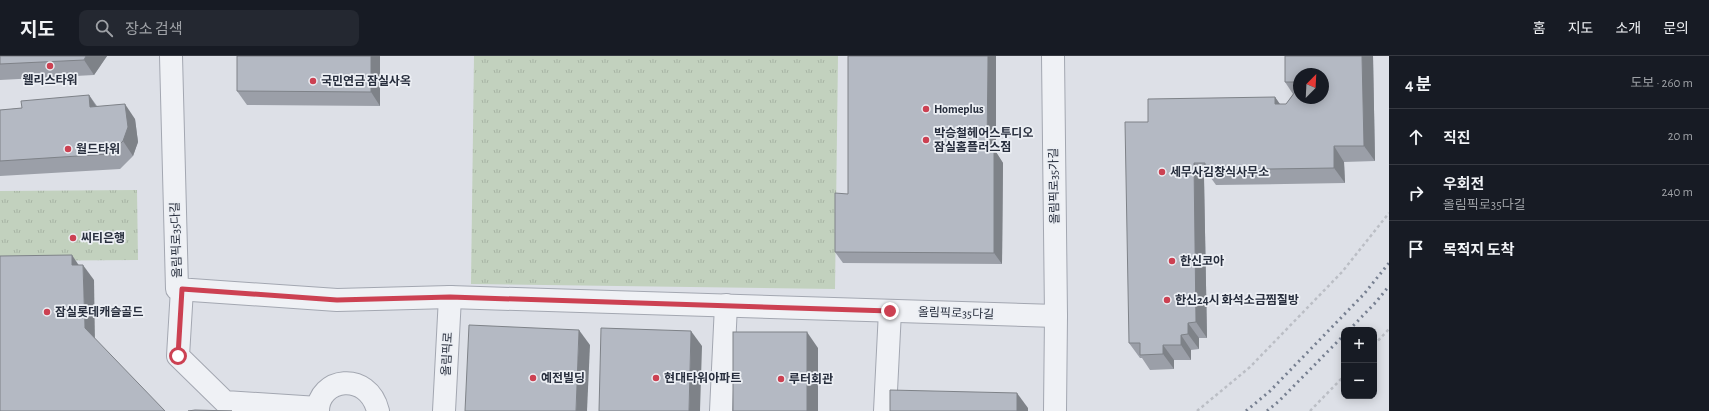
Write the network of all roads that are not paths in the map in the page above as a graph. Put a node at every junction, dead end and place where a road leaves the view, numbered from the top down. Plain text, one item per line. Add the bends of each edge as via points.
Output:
1 (170, 56) edge
2 (1053, 56) edge
3 (182, 289) junction
4 (450, 297) junction
5 (726, 306) junction
6 (890, 311) junction
7 (1056, 316) junction
8 (318, 409) edge
9 (378, 411) edge
10 (444, 411) edge
11 (721, 411) edge
12 (885, 411) edge
13 (1055, 411) edge

1 - 3 street, 올림픽로35다길 via 177,289
2 - 7 street, 올림픽로35가길
3 - 4 street, 올림픽로35다길 via 337,300
3 - 8 street via 178,356 225,402
4 - 5 street, 올림픽로35다길
4 - 10 street, 올림픽로
5 - 6 street, 올림픽로35다길
5 - 11 street
6 - 7 street, 올림픽로35다길
6 - 12 street
7 - 13 street, 올림픽로35가길
8 - 9 street via 321,398 327,391 345,383 359,385 371,393

